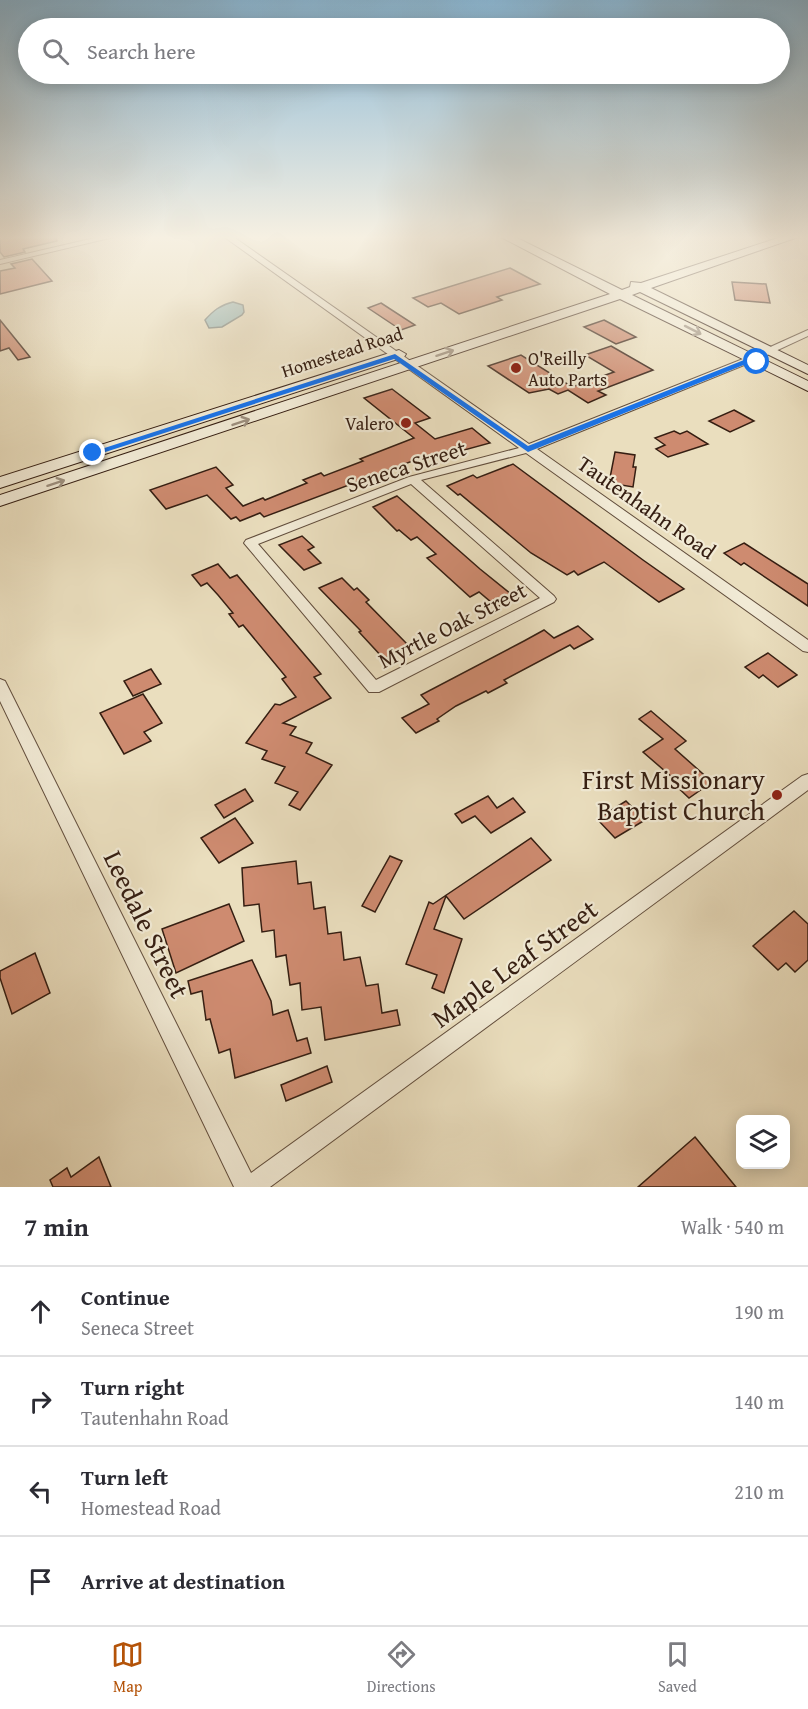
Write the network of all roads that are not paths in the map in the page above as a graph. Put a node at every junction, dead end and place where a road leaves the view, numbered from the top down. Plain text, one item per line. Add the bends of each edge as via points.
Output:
1 (305, 291) edge
2 (596, 291) edge
3 (614, 291) edge
4 (630, 291) edge
5 (649, 291) edge
6 (808, 333) edge
7 (767, 350) junction
8 (751, 359) junction
9 (402, 361) junction
10 (808, 370) edge
11 (808, 387) edge
12 (182, 425) junction
13 (193, 438) junction
14 (528, 449) junction
15 (413, 479) junction
16 (0, 483) edge
17 (0, 501) edge
18 (808, 647) edge
19 (0, 685) edge
20 (374, 688) joint
21 (808, 781) edge
22 (249, 1187) edge

1 - 9 street, Tautenhahn Road
2 - 9 main road, Homestead Road
9 -> 3 main road, Homestead Road
4 -> 8 main road
5 - 7 main road
6 - 7 street, Seneca Street
7 - 8 street, Seneca Street
7 - 10 main road
8 - 11 main road
8 - 14 street, Seneca Street
9 - 12 main road, Homestead Road
13 -> 9 main road, Homestead Road
9 - 14 street, Tautenhahn Road
12 - 13 main road
12 - 16 main road, Homestead Road
17 -> 13 main road, Homestead Road
14 - 15 street, Seneca Street
14 - 18 street, Tautenhahn Road
15 - 20 street, Seneca Street via 250,543
15 - 20 street, Myrtle Oak Street via 549,600
19 - 22 street, Leedale Street
21 - 22 street, Maple Leaf Street

